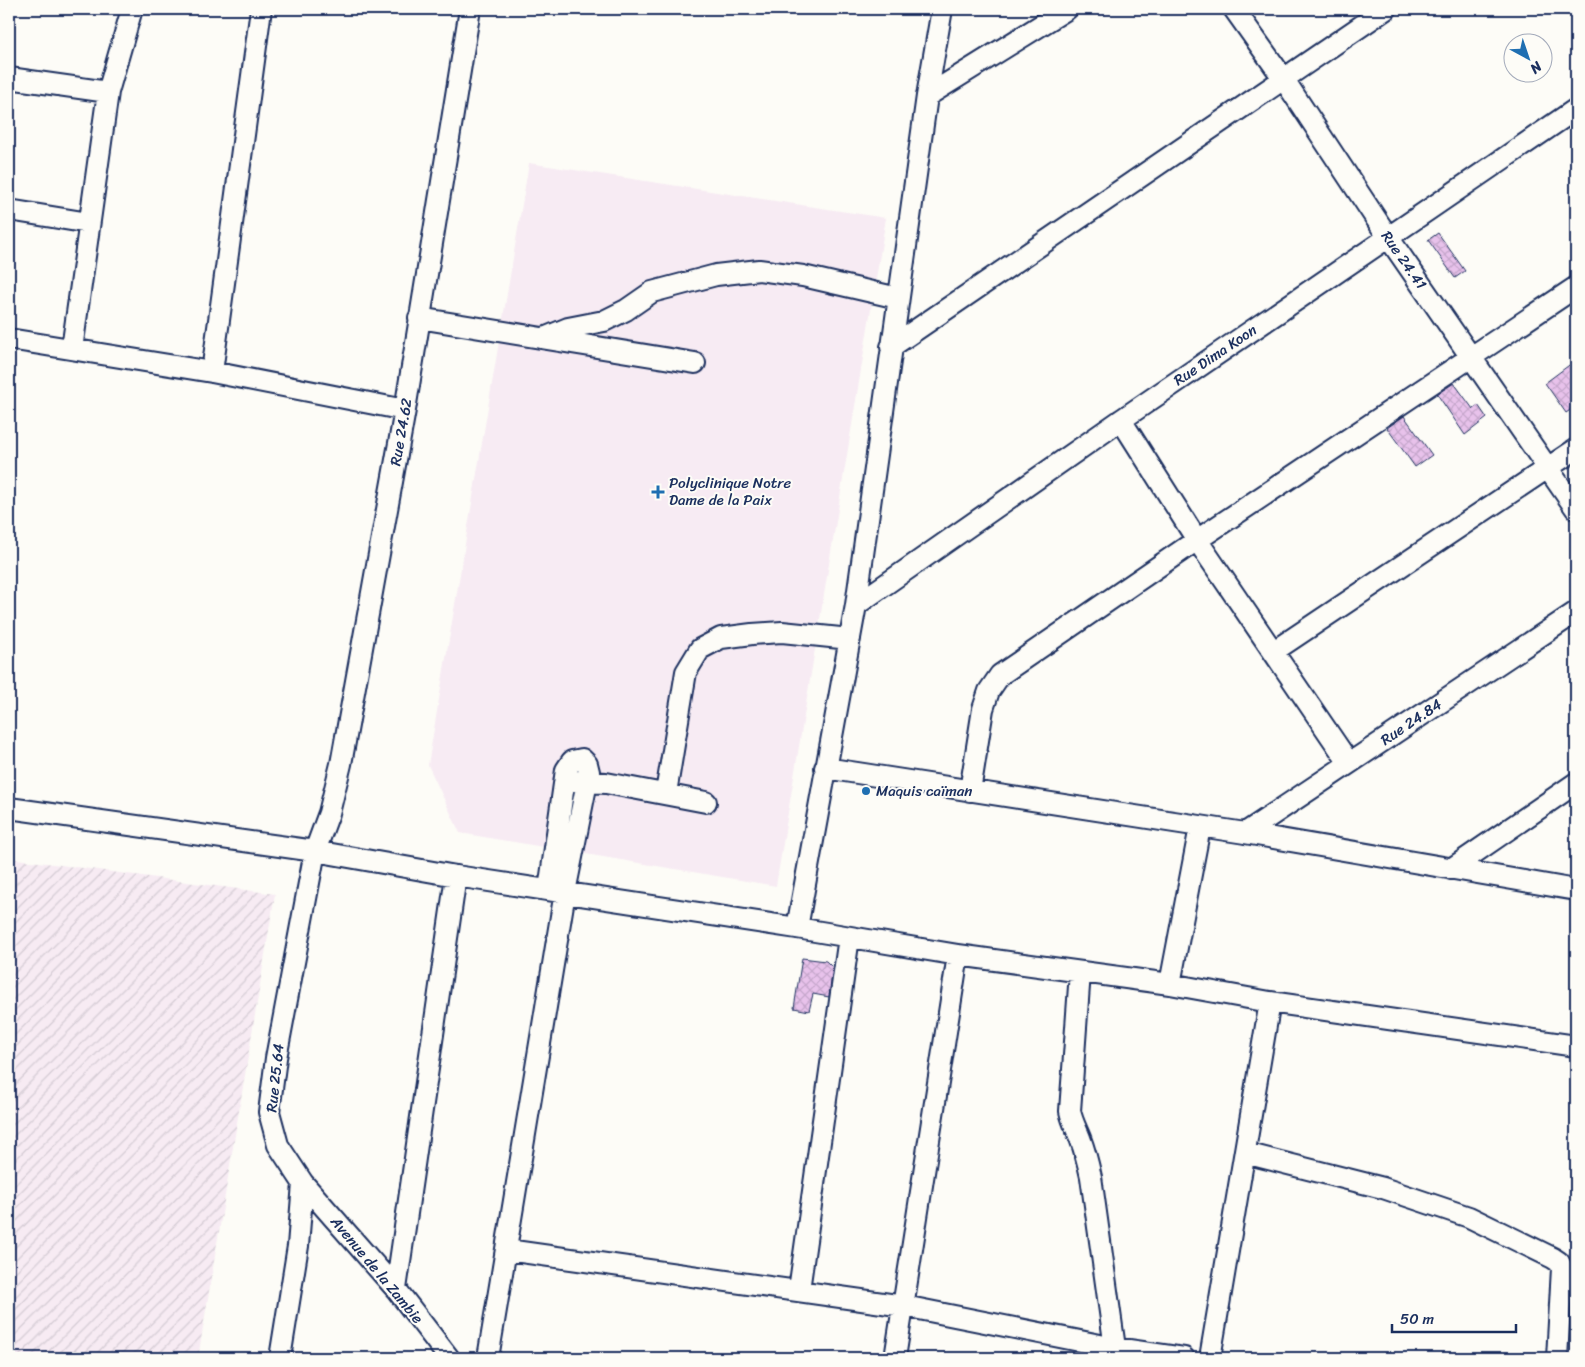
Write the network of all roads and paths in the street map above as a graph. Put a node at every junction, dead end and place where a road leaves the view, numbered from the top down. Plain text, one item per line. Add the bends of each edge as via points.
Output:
1 (132, 9) edge
2 (261, 9) edge
3 (470, 9) edge
4 (942, 9) edge
5 (1067, 9) edge
6 (1234, 9) edge
7 (1386, 9) edge
8 (9, 78) edge
9 (1283, 78) junction
10 (108, 92) junction
11 (927, 96) junction
12 (1576, 109) edge
13 (9, 210) edge
14 (89, 223) junction
15 (1388, 237) junction
16 (1576, 287) edge
17 (898, 298) junction
18 (419, 318) junction
19 (544, 338) junction
20 (9, 339) edge
21 (892, 347) junction
22 (72, 349) junction
23 (1472, 357) junction
24 (695, 363) dead end
25 (212, 372) junction
26 (405, 410) junction
27 (1121, 420) junction
28 (1576, 449) edge
29 (1548, 468) junction
30 (1576, 508) edge
31 (1197, 540) junction
32 (856, 605) junction
33 (1576, 612) edge
34 (850, 639) junction
35 (1274, 651) junction
36 (1349, 763) junction
37 (825, 768) junction
38 (587, 782) junction
39 (1576, 783) edge
40 (970, 791) junction
41 (666, 793) junction
42 (706, 802) dead end
43 (9, 808) edge
44 (1200, 827) junction
45 (1245, 833) junction
46 (315, 851) junction
47 (1450, 869) junction
48 (456, 876) junction
49 (1576, 890) edge
50 (557, 891) junction
51 (797, 928) junction
52 (848, 937) junction
53 (958, 955) junction
54 (1080, 972) junction
55 (1170, 984) junction
56 (1270, 1002) junction
57 (1576, 1046) edge
58 (1245, 1153) junction
59 (303, 1183) junction
60 (507, 1250) junction
61 (396, 1289) junction
62 (800, 1290) junction
63 (904, 1306) junction
64 (1115, 1348) junction
65 (441, 1354) edge
66 (280, 1358) edge
67 (488, 1358) edge
68 (895, 1358) edge
69 (1184, 1358) edge
70 (1210, 1358) edge
71 (1557, 1358) edge

1 - 10 street
2 - 25 street
3 - 18 street, Rue 24.62
4 - 11 street
5 - 11 street
6 - 9 street, Rue 24.41
7 - 9 street
8 - 10 street
9 - 15 street, Rue 24.41
9 - 21 street
10 - 14 street
11 - 17 street
12 - 15 street, Rue Dima Koon
13 - 14 street
14 - 22 street
15 - 23 street, Rue 24.41
15 - 27 street, Rue Dima Koon
16 - 23 street
17 - 19 street via 803,276 759,270 716,275 652,292 604,321 568,328
17 - 21 street
18 - 19 street
18 - 26 street, Rue 24.62
19 - 24 street
20 - 22 street
21 - 32 street
22 - 25 street
23 - 29 street, Rue 24.41
23 - 31 street
25 - 26 street
26 - 46 street, Rue 24.62 via 341,764 329,814
27 - 31 street
27 - 32 street, Rue Dima Koon
28 - 29 street
29 - 30 street, Rue 24.41
29 - 35 street
31 - 35 street
31 - 40 street via 1000,675 989,691 983,709
32 - 34 street
33 - 36 street, Rue 24.84
34 - 37 street
34 - 41 street via 782,632 721,638 700,649 686,672
35 - 36 street
36 - 45 street, Rue 24.84
37 - 40 street
37 - 51 street
38 - 41 street
38 - 50 street
38 - 50 street via 564,780
39 - 47 street
40 - 44 street
41 - 42 street
43 - 46 street
44 - 45 street
44 - 55 street
45 - 47 street
46 - 48 street
46 - 59 street, Rue 25.64 via 269,1112 278,1145
47 - 49 street
48 - 50 street
48 - 61 street
50 - 51 street
50 - 60 street
51 - 52 street
52 - 53 street
52 - 62 street
53 - 54 street
53 - 63 street
54 - 55 street
54 - 64 street via 1070,1111 1091,1177
55 - 56 street
56 - 57 street
56 - 58 street
58 - 70 street
58 - 71 street via 1383,1188 1469,1217 1553,1258 1562,1268
59 - 61 street, Avenue de la Zambie
59 - 66 street via 298,1246
60 - 62 street
60 - 67 street
61 - 65 street, Avenue de la Zambie
62 - 63 street
63 - 64 street
63 - 68 street
64 - 69 street

